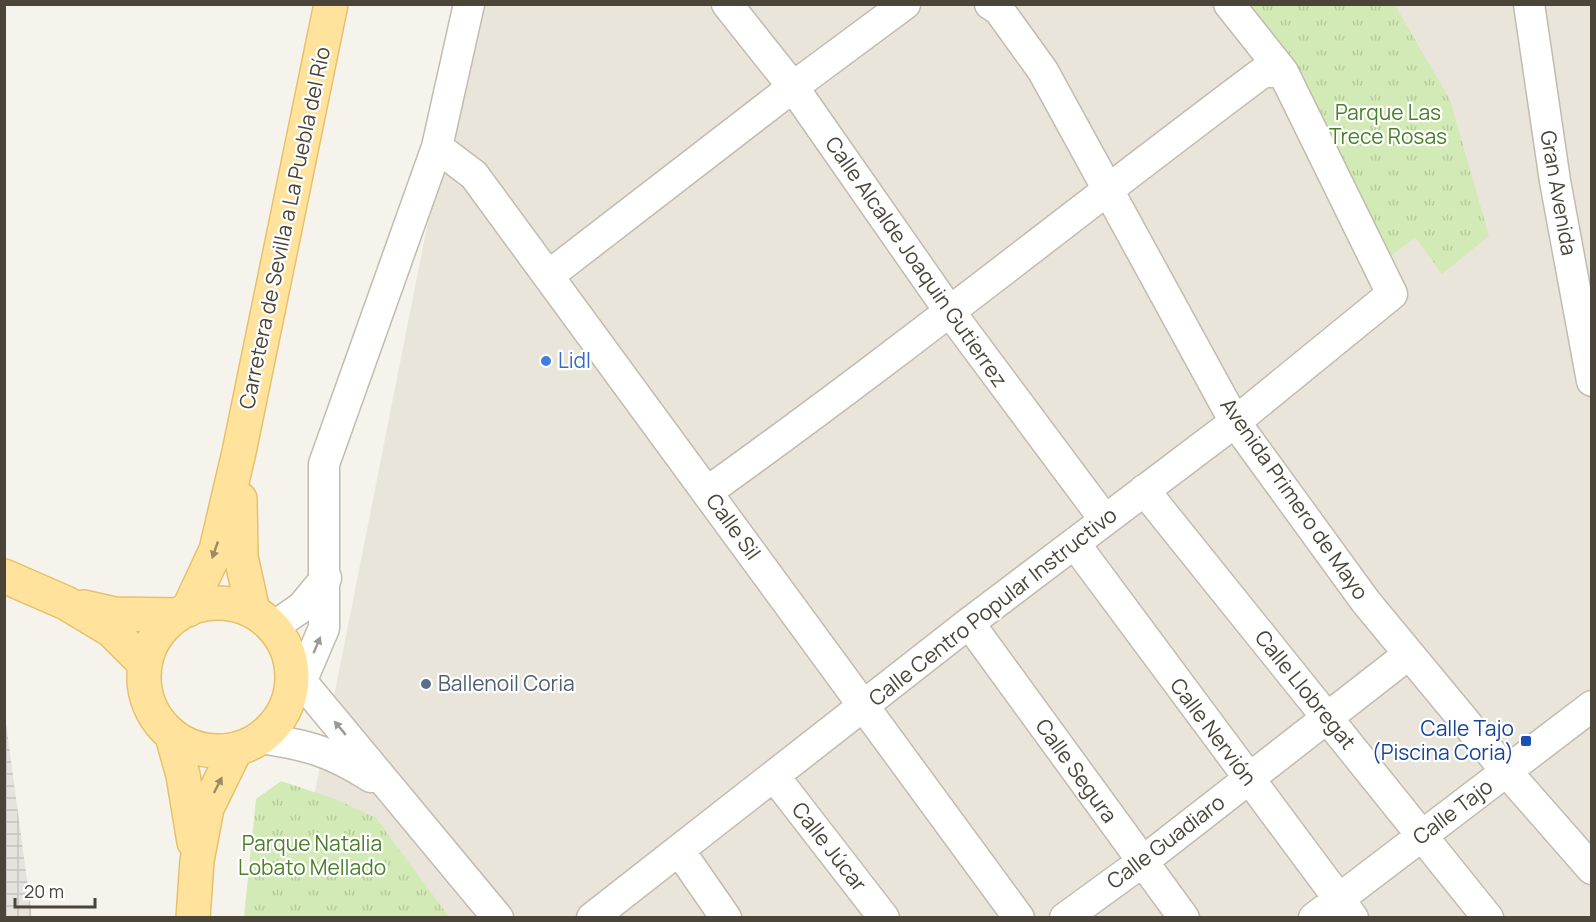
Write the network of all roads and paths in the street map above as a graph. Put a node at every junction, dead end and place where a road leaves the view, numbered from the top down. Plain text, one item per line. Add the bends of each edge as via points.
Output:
1 (331, 4) edge
2 (469, 4) edge
3 (727, 4) edge
4 (905, 4) edge
5 (990, 4) edge
6 (1229, 4) edge
7 (1529, 4) edge
8 (1282, 72) junction
9 (792, 87) junction
10 (437, 147) junction
11 (1107, 188) junction
12 (548, 276) junction
13 (950, 312) junction
14 (1592, 381) edge
15 (1235, 422) junction
16 (239, 452) junction
17 (1144, 490) junction
18 (707, 492) junction
19 (1105, 520) junction
20 (1074, 544) junction
21 (4, 576) edge
22 (326, 579) junction
23 (66, 603) junction
24 (183, 612) junction
25 (263, 619) junction
26 (969, 623) junction
27 (1409, 654) junction
28 (145, 664) junction
29 (294, 683) junction
30 (1592, 706) edge
31 (865, 707) junction
32 (1327, 718) junction
33 (172, 736) junction
34 (248, 744) junction
35 (1506, 771) junction
36 (774, 776) junction
37 (1248, 779) junction
38 (391, 789) junction
39 (1423, 835) junction
40 (679, 850) junction
41 (197, 861) junction
42 (1142, 862) junction
43 (1592, 869) edge
44 (1346, 908) edge
45 (193, 918) edge
46 (498, 918) edge
47 (592, 918) edge
48 (726, 918) edge
49 (884, 918) edge
50 (1019, 918) edge
51 (1065, 918) edge
52 (1184, 918) edge
53 (1314, 918) edge
54 (1488, 918) edge

1 - 16 main road, Carretera de Sevilla a La Puebla del Río
2 - 10 street
3 - 9 street, Calle Alcalde Joaquin Gutierrez
4 - 9 street
5 - 11 street, Avenida Primero de Mayo via 999,10 1043,71
6 - 8 street
7 - 14 street, Gran Avenida via 1555,181
8 - 11 street via 1263,72
8 - 15 street, Calle Centro Popular Instructivo via 1392,294
9 - 12 street
9 - 13 street, Calle Alcalde Joaquin Gutierrez
10 - 12 street, Calle Sil via 474,175
10 - 22 street via 324,464
11 - 13 street
11 - 15 street, Avenida Primero de Mayo
12 - 18 street, Calle Sil
13 - 18 street
13 - 19 street, Calle Alcalde Joaquin Gutierrez
15 - 17 street, Calle Centro Popular Instructivo
15 - 27 street, Avenida Primero de Mayo via 1366,602
16 -> 24 main road, Carretera de Sevilla a La Puebla del Río via 216,550
16 - 25 main road, Carretera de Sevilla a La Puebla del Río via 241,557
17 - 19 street, Calle Centro Popular Instructivo
17 - 32 street, Calle Llobregat
18 - 31 street, Calle Sil
19 - 20 street, Calle Centro Popular Instructivo
20 - 26 street, Calle Centro Popular Instructivo
20 - 37 street, Calle Nervión
21 - 23 main road
22 - 25 street via 302,607
29 -> 22 street via 324,628
23 - 24 main road via 115,614
23 - 28 main road via 111,630
24 - 25 main road via 220,603
24 - 28 main road via 156,636
25 - 29 main road via 286,647
26 - 31 street, Calle Centro Popular Instructivo
26 - 42 street, Calle Segura
27 - 32 street, Calle Guadiaro
27 - 35 street, Avenida Primero de Mayo
28 - 33 main road via 145,691 154,715
29 - 34 main road via 278,720
38 -> 29 street
30 - 35 street, Calle Tajo
31 - 36 street, Calle Centro Popular Instructivo
31 - 50 street, Calle Sil
32 - 37 street, Calle Guadiaro
32 - 39 street, Calle Llobregat
33 - 34 main road via 191,747 213,751
33 - 41 main road via 183,775
34 - 38 street via 306,745 340,757
41 -> 34 main road via 207,808
35 - 39 street, Calle Tajo
35 - 43 street, Avenida Primero de Mayo
36 - 40 street, Calle Centro Popular Instructivo
36 - 49 street, Calle Júcar
37 - 42 street, Calle Guadiaro
37 - 44 street, Calle Nervión
38 - 46 street
39 - 44 street, Calle Tajo
39 - 54 street, Calle Llobregat
40 - 47 street, Calle Centro Popular Instructivo
40 - 48 street
41 - 45 main road
42 - 51 street, Calle Guadiaro
42 - 52 street, Calle Segura
44 - 53 street, Calle Tajo

